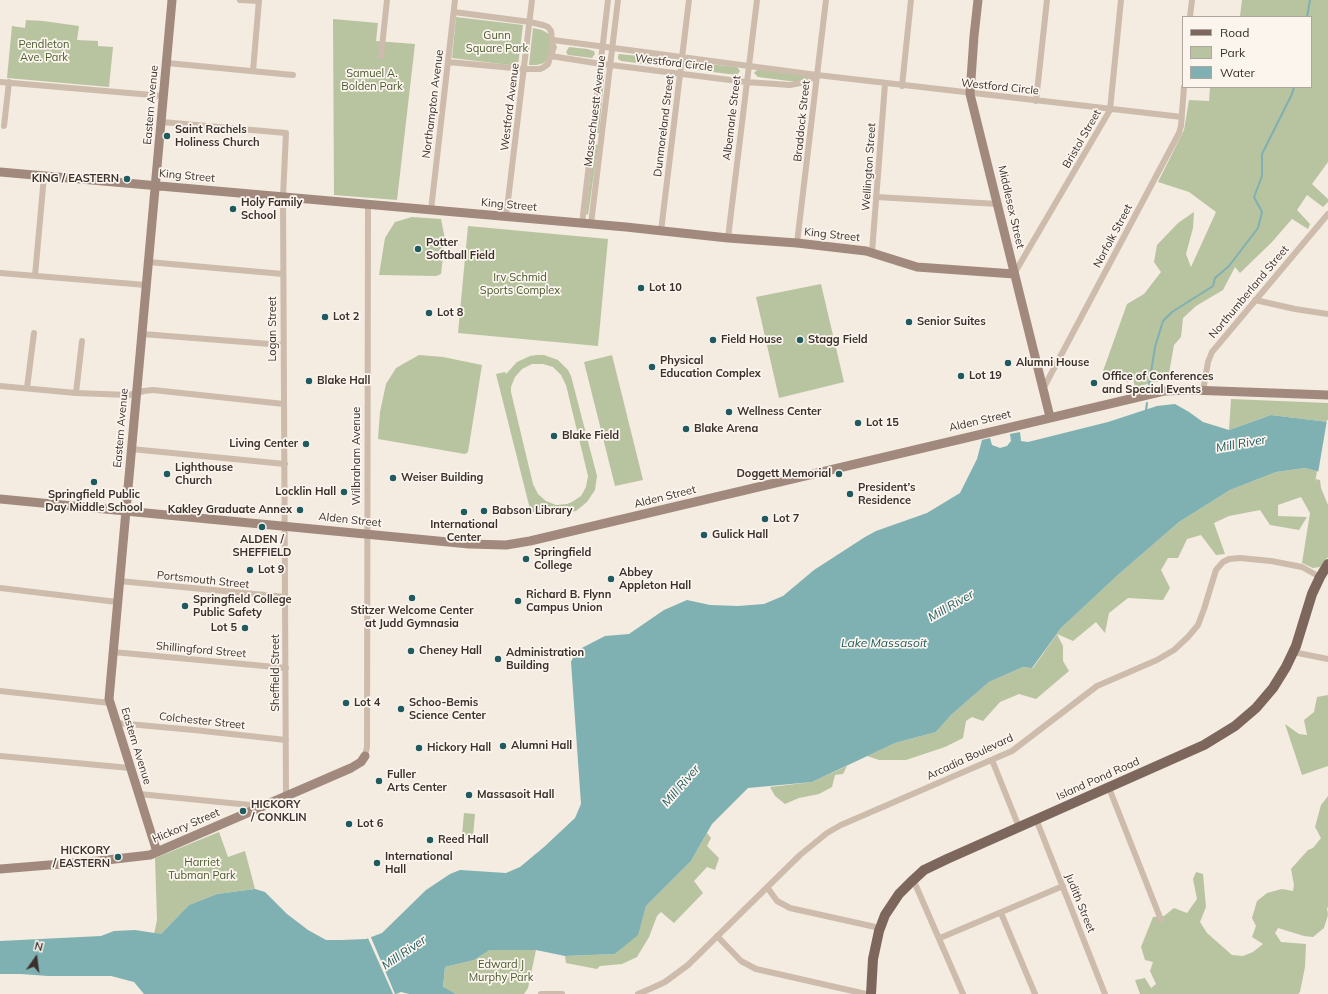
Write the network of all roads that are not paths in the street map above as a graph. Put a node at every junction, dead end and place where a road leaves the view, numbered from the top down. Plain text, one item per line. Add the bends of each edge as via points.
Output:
1 (172, 0) edge
2 (240, 0) edge
3 (387, 0) edge
4 (455, 0) edge
5 (532, 0) edge
6 (608, 0) edge
7 (618, 0) edge
8 (689, 0) edge
9 (757, 0) edge
10 (826, 0) edge
11 (911, 0) edge
12 (978, 0) edge
13 (1047, 0) edge
14 (1121, 0) edge
15 (1192, 0) edge
16 (259, 1) edge
17 (454, 12) junction
18 (1190, 16) edge
19 (530, 22) junction
20 (553, 40) junction
21 (602, 47) junction
22 (613, 49) junction
23 (381, 56) dead end
24 (551, 56) junction
25 (682, 58) junction
26 (448, 62) junction
27 (167, 63) junction
28 (601, 64) junction
29 (611, 65) junction
30 (749, 67) junction
31 (524, 69) junction
32 (253, 71) junction
33 (681, 73) junction
34 (293, 75) dead end
35 (816, 75) junction
36 (0, 82) edge
37 (9, 82) junction
38 (746, 82) junction
39 (885, 84) junction
40 (902, 86) junction
41 (1184, 88) edge
42 (970, 94) junction
43 (164, 96) junction
44 (1036, 101) junction
45 (1110, 110) junction
46 (1182, 117) junction
47 (162, 122) junction
48 (4, 126) dead end
49 (592, 138) junction
50 (602, 139) junction
51 (0, 172) edge
52 (44, 176) junction
53 (156, 186) junction
54 (283, 197) junction
55 (876, 197) junction
56 (998, 204) junction
57 (368, 205) junction
58 (431, 210) junction
59 (1328, 214) edge
60 (506, 217) junction
61 (582, 224) junction
62 (591, 224) junction
63 (661, 231) junction
64 (728, 238) junction
65 (797, 243) junction
66 (872, 252) junction
67 (148, 262) junction
68 (0, 273) edge
69 (283, 274) junction
70 (1014, 274) junction
71 (35, 276) junction
72 (146, 285) junction
73 (1255, 300) junction
74 (1328, 314) edge
75 (34, 333) dead end
76 (142, 334) junction
77 (82, 341) dead end
78 (283, 345) junction
79 (0, 386) edge
80 (27, 388) junction
81 (1043, 389) junction
82 (1203, 391) junction
83 (137, 393) junction
84 (76, 394) junction
85 (1328, 395) edge
86 (284, 404) junction
87 (1050, 417) junction
88 (131, 449) junction
89 (285, 464) junction
90 (0, 499) edge
91 (126, 511) junction
92 (285, 526) junction
93 (368, 534) junction
94 (1328, 564) edge
95 (1324, 575) edge
96 (119, 581) junction
97 (0, 588) edge
98 (286, 597) junction
99 (118, 602) junction
100 (113, 652) junction
101 (1293, 652) junction
102 (1328, 659) edge
103 (286, 668) junction
104 (0, 691) edge
105 (110, 703) junction
106 (117, 723) junction
107 (286, 740) junction
108 (0, 756) edge
109 (365, 756) joint
110 (992, 760) junction
111 (130, 768) junction
112 (1108, 788) junction
113 (138, 794) junction
114 (286, 796) junction
115 (263, 806) junction
116 (1036, 819) junction
117 (1019, 827) junction
118 (157, 852) junction
119 (0, 868) edge
120 (913, 879) junction
121 (1063, 886) junction
122 (767, 887) junction
123 (1001, 913) junction
124 (1161, 920) dead end
125 (880, 928) junction
126 (717, 936) junction
127 (940, 938) junction
128 (541, 994) edge
129 (562, 994) edge
130 (638, 994) edge
131 (866, 994) edge
132 (871, 994) edge
133 (963, 994) edge
134 (1036, 994) edge
135 (1105, 994) edge

1 - 27 street, Eastern Avenue
2 - 16 street
3 - 23 street
4 - 17 street, Northampton Avenue
5 - 19 street, Westford Avenue
6 - 21 street
7 - 22 street, Massachuestt Avenue
8 - 25 street, Dunmoreland Street
9 - 30 street, Albemarle Street
10 - 35 street, Braddock Street
11 - 40 street
12 - 42 street, Middlesex Street
13 - 44 street
14 - 45 street, Bristol Street
15 - 18 street
16 - 32 street
17 - 19 street
17 - 26 street, Northampton Avenue
19 - 20 street via 548,27
19 - 31 street, Westford Avenue
20 - 21 street, Westford Circle
20 - 24 street
21 - 22 street, Westford Circle
21 - 28 street
22 - 25 street, Westford Circle
22 - 29 street, Massachuestt Avenue
24 - 28 street, Westford Circle
24 - 31 street via 544,67
25 - 30 street, Westford Circle
25 - 33 street, Dunmoreland Street
26 - 31 street
26 - 58 street, Northampton Avenue
27 - 32 street
27 - 43 street, Eastern Avenue
28 - 29 street, Westford Circle
28 - 49 street
29 - 33 street, Westford Circle
29 - 50 street, Massachuestt Avenue
30 - 35 street, Westford Circle
30 - 38 street, Albemarle Street
31 - 60 street, Westford Avenue
32 - 34 street
33 - 38 street, Westford Circle
33 - 63 street, Dunmoreland Street
35 - 38 street, Westford Circle via 804,82 790,85
35 - 39 street, Westford Circle
35 - 65 street, Braddock Street
36 - 37 street
37 - 43 street
37 - 48 street
38 - 64 street, Albemarle Street
39 - 40 street, Westford Circle
39 - 55 street, Wellington Street
40 - 42 street, Westford Circle
41 - 46 street, Norfolk Street
42 - 44 street, Westford Circle
42 - 56 street, Middlesex Street
43 - 47 street, Eastern Avenue
44 - 45 street, Westford Circle
45 - 46 street, Westford Circle
45 - 70 street, Bristol Street
46 - 81 street, Norfolk Street via 1179,133
47 - 53 street, Eastern Avenue
47 - 54 street, Logan Street via 286,133
49 - 50 street
49 - 61 street
50 - 62 street, Massachuestt Avenue
51 - 52 street, King Street
52 - 53 street, King Street
52 - 71 street
53 - 54 street, King Street
53 - 67 street, Eastern Avenue
54 - 57 street, King Street
54 - 69 street, Logan Street
55 - 56 street
55 - 66 street, Wellington Street
56 - 70 street, Middlesex Street
57 - 58 street, King Street
57 - 93 street, Wilbraham Avenue
58 - 60 street, King Street
59 - 73 street, Northumberland Street
60 - 61 street, King Street
61 - 62 street, King Street
62 - 63 street, King Street
63 - 64 street, King Street
64 - 65 street, King Street
65 - 66 street, King Street
66 - 70 street, King Street via 917,267
67 - 69 street
67 - 72 street, Eastern Avenue
68 - 71 street
69 - 78 street, Logan Street
70 - 81 street, Middlesex Street
71 - 72 street
72 - 76 street, Eastern Avenue
73 - 74 street
73 - 82 street, Northumberland Street via 1212,352
75 - 80 street
76 - 78 street
76 - 83 street, Eastern Avenue
77 - 84 street
78 - 86 street, Logan Street
79 - 80 street
80 - 84 street
81 - 87 street, Middlesex Street
82 - 85 street, Alden Street
82 - 87 street, Alden Street via 1164,391
83 - 84 street
83 - 86 street via 153,390
83 - 88 street, Eastern Avenue
86 - 89 street, Logan Street
87 - 93 street, Alden Street via 530,541 480,545
88 - 89 street
88 - 91 street, Eastern Avenue
89 - 92 street, Logan Street
90 - 91 street, Alden Street
91 - 92 street, Alden Street
91 - 96 street, Eastern Avenue
92 - 93 street, Alden Street
92 - 98 street, Sheffield Street
93 - 109 street, Wilbraham Avenue
94 - 95 main road, Island Pond Road
95 - 101 main road, Island Pond Road via 1310,600
95 - 110 street, Arcadia Boulevard via 1302,567 1272,561 1240,558 1223,562 1216,570 1198,625 1182,644 1162,657 1097,686 1022,744
96 - 98 street, Portsmouth Street
96 - 99 street, Eastern Avenue
97 - 99 street
98 - 103 street, Sheffield Street
99 - 100 street, Eastern Avenue
100 - 103 street, Shillingford Street
100 - 105 street, Eastern Avenue
101 - 102 street
101 - 112 main road, Island Pond Road via 1269,694 1235,726 1204,745
103 - 107 street, Sheffield Street
104 - 105 street
105 - 106 street, Eastern Avenue
106 - 107 street, Colchester Street
106 - 111 street, Eastern Avenue
107 - 114 street, Sheffield Street
108 - 111 street
109 - 114 street, Hickory Street via 356,765
110 - 117 street
110 - 122 street, Arcadia Boulevard via 831,831 800,855
111 - 113 street, Eastern Avenue
112 - 116 main road, Island Pond Road
112 - 124 street
113 - 115 street
113 - 118 street, Eastern Avenue
114 - 115 street, Hickory Street
115 - 118 street, Hickory Street
116 - 117 main road, Island Pond Road
116 - 121 street, Judith Street
117 - 120 main road, Island Pond Road via 932,866
118 - 119 street, Hickory Street via 98,861
120 - 125 main road, Island Pond Road via 894,901
120 - 127 street
121 - 123 street
121 - 135 street, Judith Street
122 - 125 street via 777,900 790,908
122 - 126 street, Arcadia Boulevard
123 - 127 street
123 - 134 street
125 - 132 main road, Island Pond Road via 873,959
126 - 130 street, Arcadia Boulevard via 688,965 670,978
126 - 131 street via 741,961 756,969
127 - 133 street
128 - 129 street

